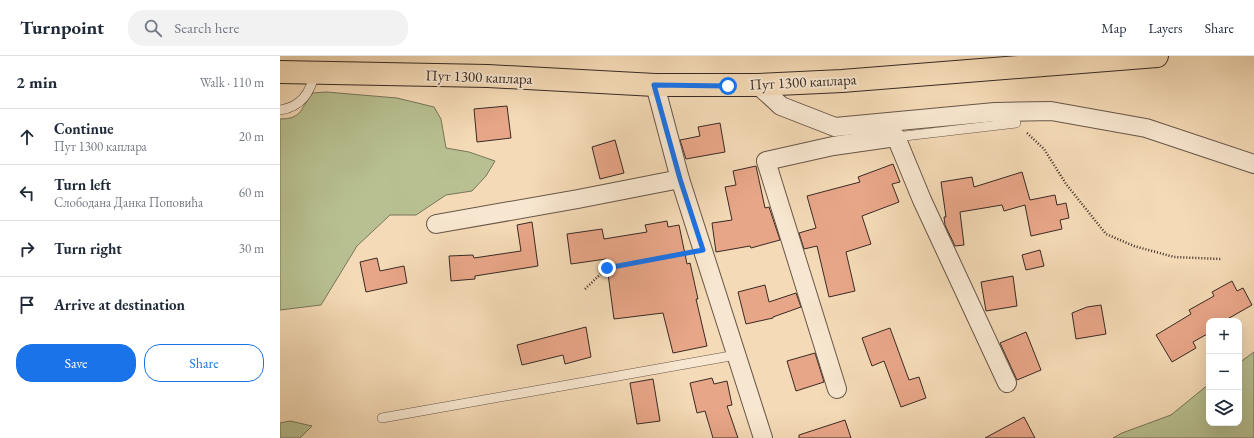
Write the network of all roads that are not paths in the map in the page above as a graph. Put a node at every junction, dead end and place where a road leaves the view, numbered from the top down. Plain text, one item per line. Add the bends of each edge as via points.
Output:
1 (1157, 56) edge
2 (280, 72) edge
3 (315, 73) junction
4 (654, 85) junction
5 (758, 85) junction
6 (280, 110) edge
7 (1016, 123) road end
8 (835, 127) junction
9 (896, 136) junction
10 (833, 146) junction
11 (1254, 164) edge
12 (680, 179) junction
13 (436, 224) dead end
14 (736, 355) junction
15 (1007, 383) dead end
16 (837, 389) dead end
17 (382, 418) dead end
18 (763, 438) edge

1 - 5 main road, Пут 1300 каплара via 842,81
2 - 3 main road, Пут 1300 каплара
3 - 4 main road, Пут 1300 каплара via 503,77
3 - 6 lane via 312,85 301,102 289,109
4 - 5 main road, Пут 1300 каплара
4 - 12 street
5 - 8 street via 781,106
7 - 9 lane
8 - 10 street
8 - 11 street via 995,112 1051,111 1146,128
9 - 10 street
9 - 15 street via 922,200
10 - 16 street via 766,161
12 - 13 street
12 - 14 street
14 - 17 lane
14 - 18 street

